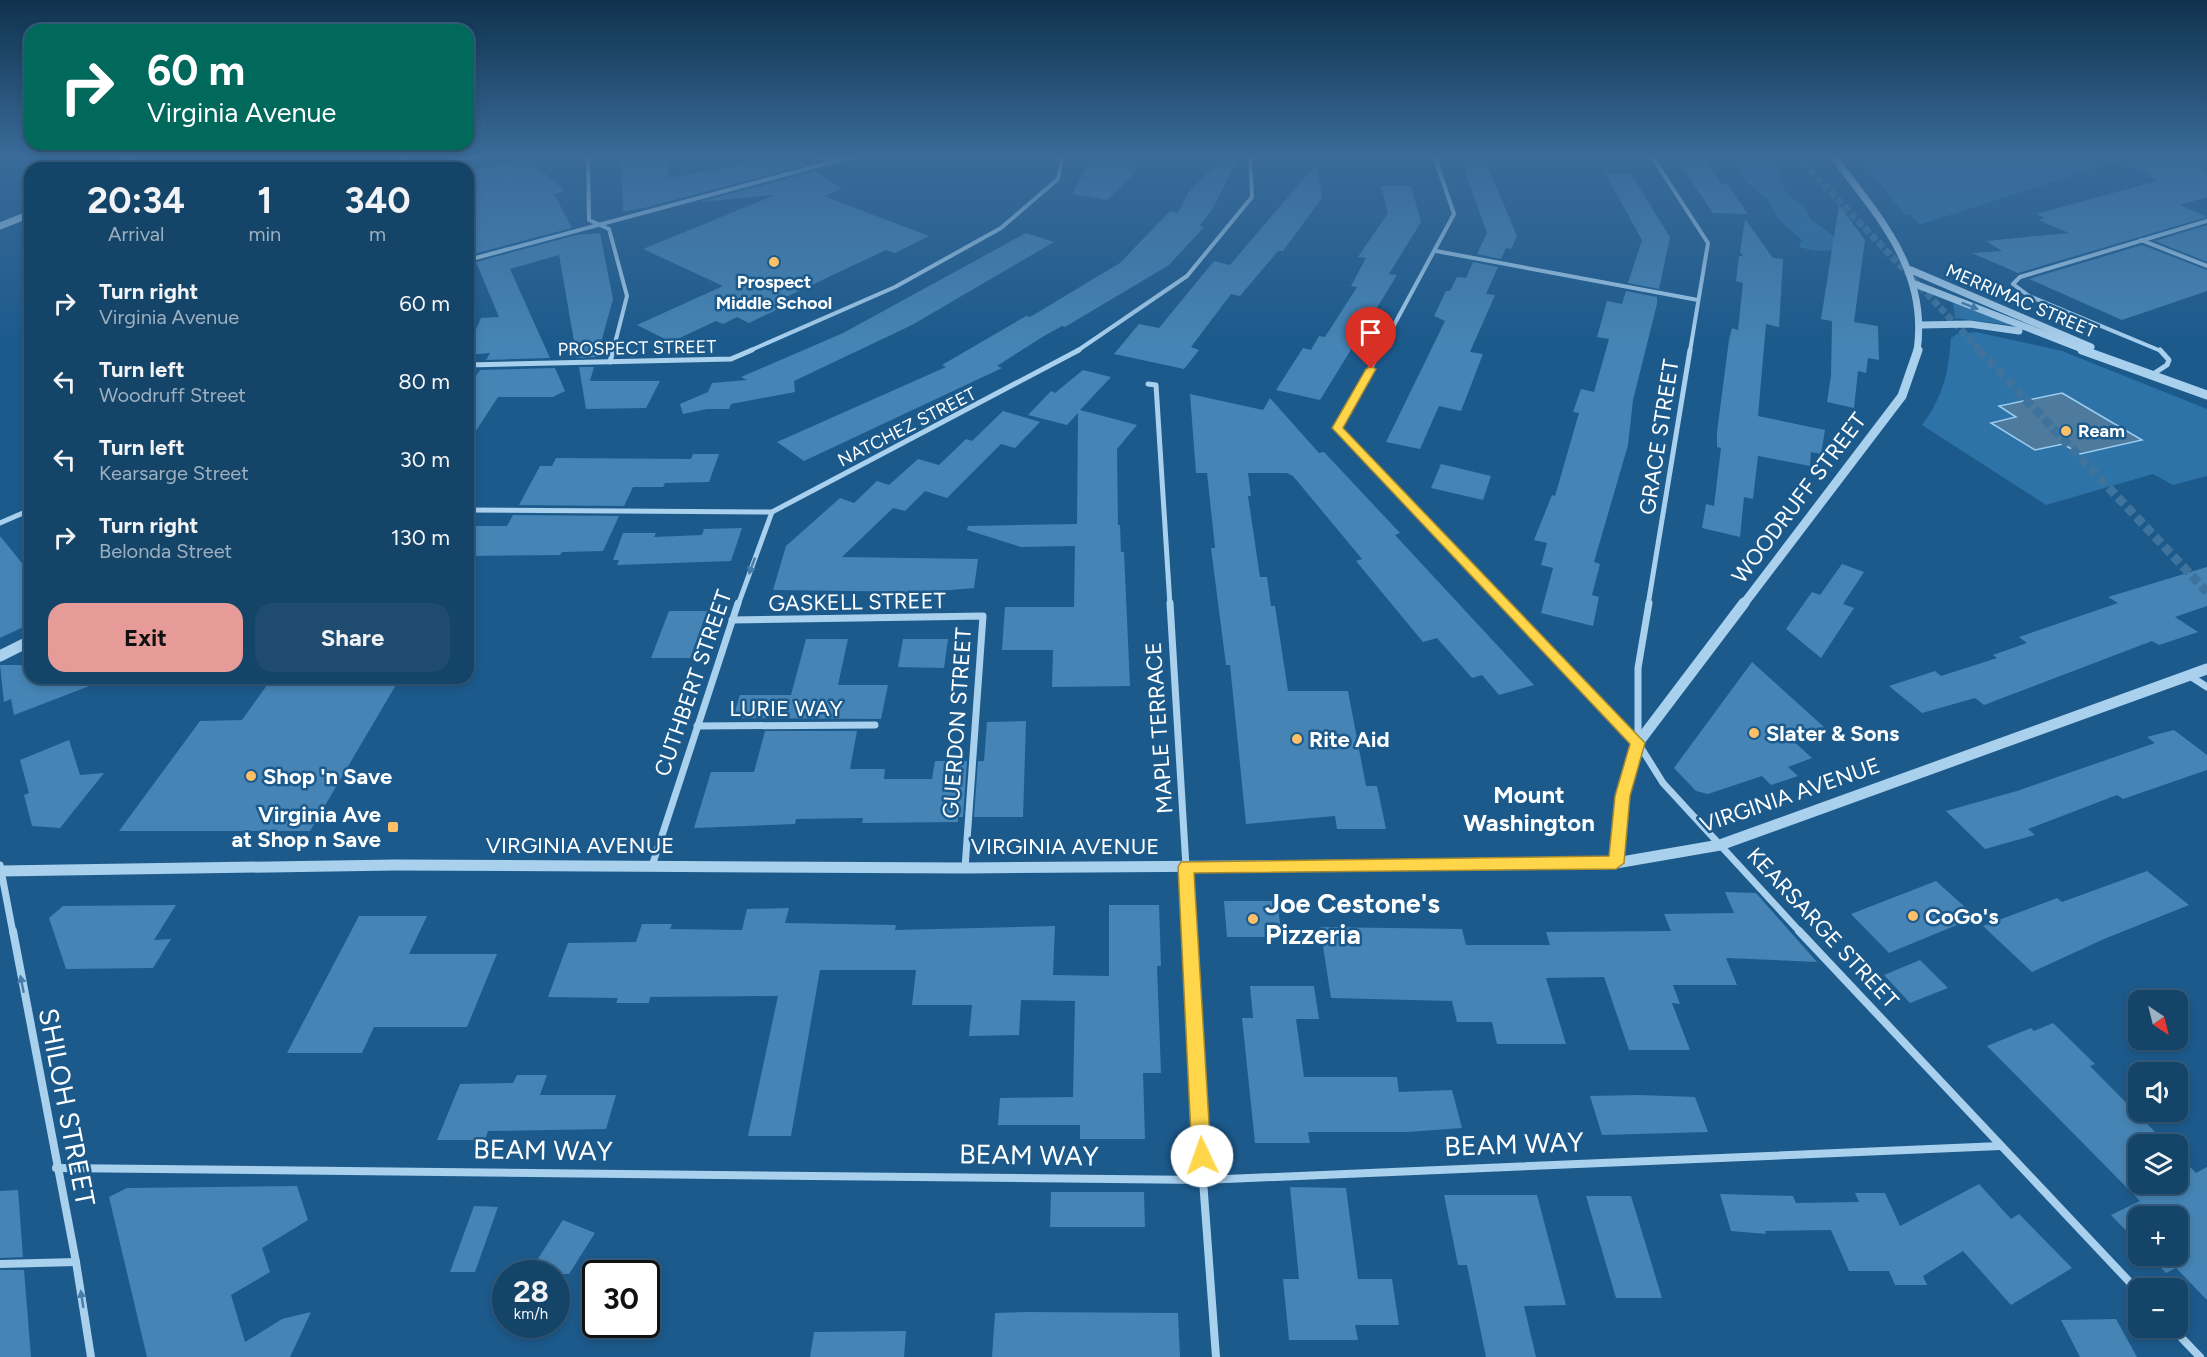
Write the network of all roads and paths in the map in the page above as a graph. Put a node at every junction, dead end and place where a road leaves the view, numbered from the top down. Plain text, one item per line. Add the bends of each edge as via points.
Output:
1 (21, 218) edge
2 (589, 218) edge
3 (623, 218) edge
4 (1011, 218) edge
5 (1234, 218) edge
6 (1452, 218) edge
7 (1692, 218) edge
8 (1878, 218) edge
9 (2207, 221) edge
10 (599, 225) junction
11 (0, 226) edge
12 (2141, 240) junction
13 (1436, 250) junction
14 (474, 258) edge
15 (2207, 267) edge
16 (1911, 270) junction
17 (1915, 284) junction
18 (1698, 300) junction
19 (1921, 325) junction
20 (2050, 338) junction
21 (2118, 361) junction
22 (610, 362) junction
23 (474, 365) edge
24 (2153, 374) junction
25 (1148, 384) dead end
26 (2207, 395) edge
27 (474, 510) edge
28 (772, 512) junction
29 (24, 513) edge
30 (0, 523) edge
31 (983, 616) joint
32 (732, 620) junction
33 (24, 644) edge
34 (0, 656) edge
35 (2207, 669) edge
36 (2190, 676) junction
37 (2207, 687) edge
38 (875, 725) dead end
39 (697, 726) junction
40 (1638, 743) junction
41 (1720, 845) junction
42 (1616, 863) junction
43 (652, 866) junction
44 (1186, 867) junction
45 (965, 868) junction
46 (0, 869) edge
47 (2000, 1146) junction
48 (57, 1168) junction
49 (1203, 1180) junction
50 (76, 1262) junction
51 (0, 1264) edge
52 (2128, 1280) edge
53 (2182, 1338) edge
54 (91, 1357) edge
55 (1216, 1357) edge
56 (2200, 1357) edge

1 - 11 street
2 - 10 street
3 - 10 street
4 - 22 street, PROSPECT STREET via 895,287 731,359
5 - 28 street, NATCHEZ STREET via 1186,276 1064,360
6 - 13 street
7 - 18 street, GRACE STREET via 1708,243
8 - 16 street, WOODRUFF STREET
9 - 12 street
10 - 14 street
10 - 22 street via 609,229 627,296
12 - 15 street
12 - 24 street via 2020,277 2013,284 2030,296 2158,348 2169,360
13 - 18 street
13 - 40 street, KEARSARGE STREET via 1338,428
16 - 17 street, WOODRUFF STREET
16 - 21 street, MERRIMAC STREET via 2074,337
17 - 19 street, WOODRUFF STREET
17 -> 20 street, MERRIMAC STREET
18 - 40 street, GRACE STREET via 1638,668
19 - 20 street via 1939,322 1994,326
19 - 40 street, WOODRUFF STREET via 1916,363 1902,396
20 - 21 street, MERRIMAC STREET
21 - 24 street, MERRIMAC STREET
22 - 23 street, PROSPECT STREET
24 - 26 street, MERRIMAC STREET
25 - 44 street, MAPLE TERRACE via 1156,385
27 - 28 street, NATCHEZ STREET
28 -> 32 street, CUTHBERT STREET
29 - 30 street
31 - 32 street, GASKELL STREET
31 - 45 street, GUERDON STREET
32 - 39 street, CUTHBERT STREET
33 - 34 street
35 - 36 street, VIRGINIA AVENUE
36 - 37 street
36 - 41 street, VIRGINIA AVENUE
38 - 39 street, LURIE WAY
39 - 43 street, CUTHBERT STREET
40 - 41 street, KEARSARGE STREET via 1663,783
40 - 42 street, WOODRUFF STREET via 1622,796
41 - 42 street, VIRGINIA AVENUE
41 - 47 street, KEARSARGE STREET
42 - 44 street, VIRGINIA AVENUE
43 - 45 street, VIRGINIA AVENUE
43 - 46 street, VIRGINIA AVENUE
44 - 45 street, VIRGINIA AVENUE
44 - 49 street, MAPLE TERRACE
48 -> 46 street, SHILOH STREET
47 - 49 street, BEAM WAY
47 - 52 street, KEARSARGE STREET
48 - 49 street, BEAM WAY
48 - 50 street, SHILOH STREET
49 - 55 street, MAPLE TERRACE
50 - 51 street
54 -> 50 street, SHILOH STREET
53 - 56 street

